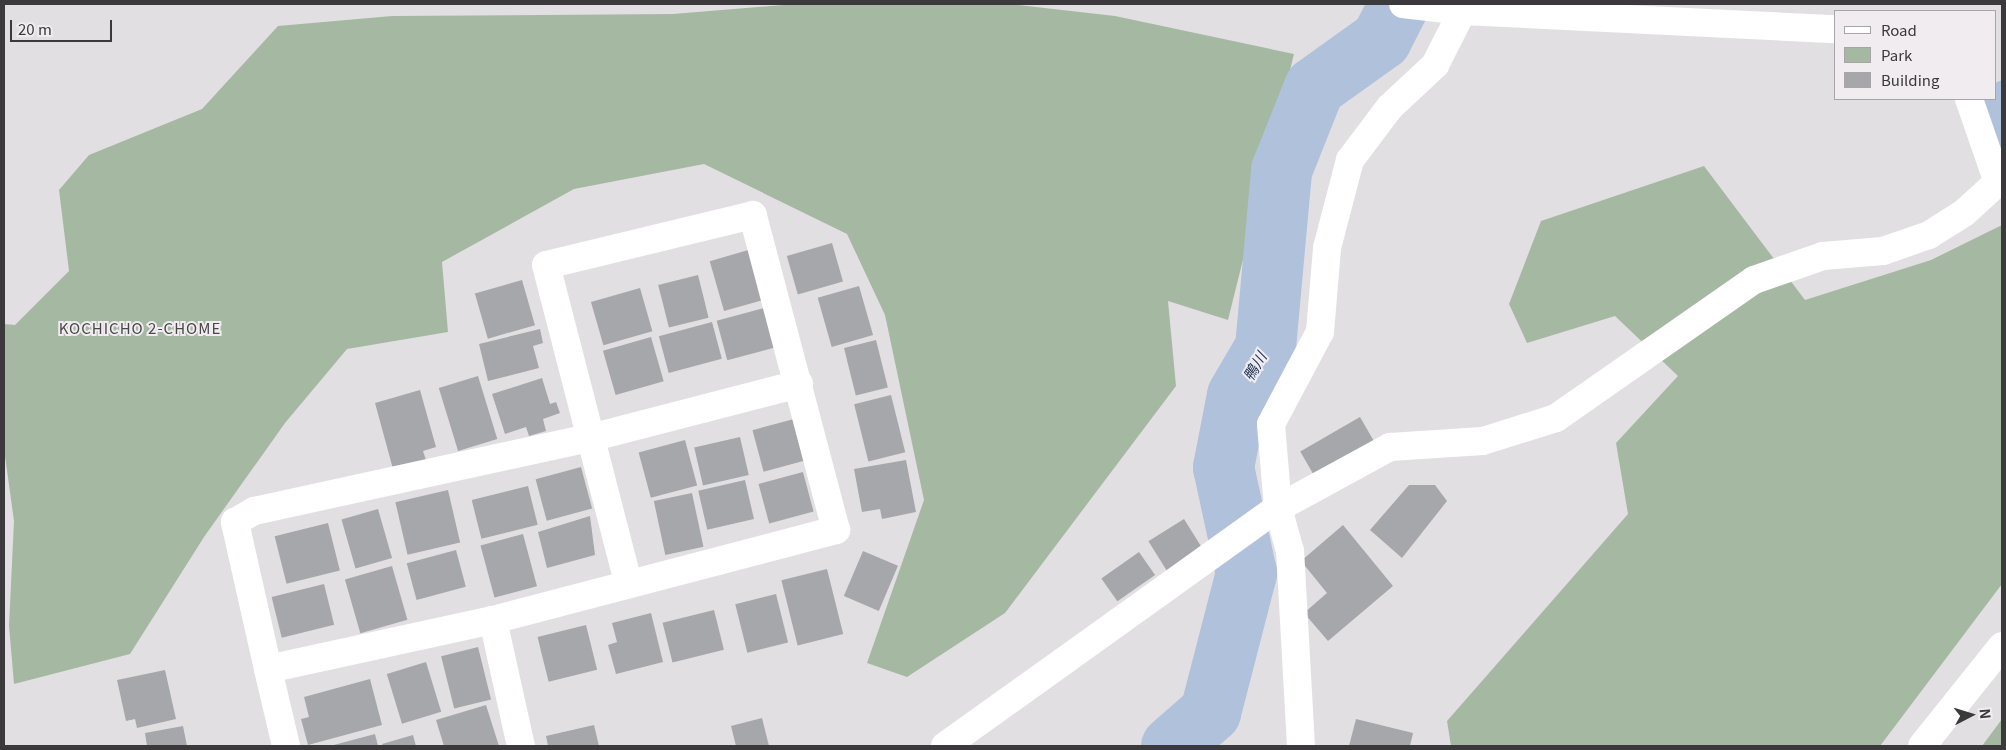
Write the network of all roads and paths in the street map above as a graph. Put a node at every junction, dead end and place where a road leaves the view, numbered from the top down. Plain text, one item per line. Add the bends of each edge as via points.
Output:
1 (1403, 4) edge
2 (1464, 7) edge
3 (1834, 29) edge
4 (1969, 100) edge
5 (2000, 179) edge
6 (800, 384) junction
7 (590, 438) junction
8 (1278, 508) junction
9 (628, 582) junction
10 (493, 620) junction
11 (2002, 646) edge
12 (268, 669) junction
13 (286, 746) edge
14 (521, 746) edge
15 (945, 746) edge
16 (1301, 746) edge
17 (1922, 746) edge

1 - 2 street
2 - 3 street
2 - 8 street via 1435,65 1390,107 1350,160 1327,248 1320,332 1271,424
4 - 5 street
5 - 8 street via 1964,213 1929,235 1883,251 1823,256 1754,280 1556,418 1483,441 1390,447
6 - 7 street
6 - 7 street via 753,215 546,265
6 - 9 street via 836,530
7 - 9 street
7 - 12 street via 254,512 235,522
8 - 15 street
8 - 16 street via 1290,551
9 - 10 street
10 - 12 street
10 - 14 street
11 - 17 street
12 - 13 street

